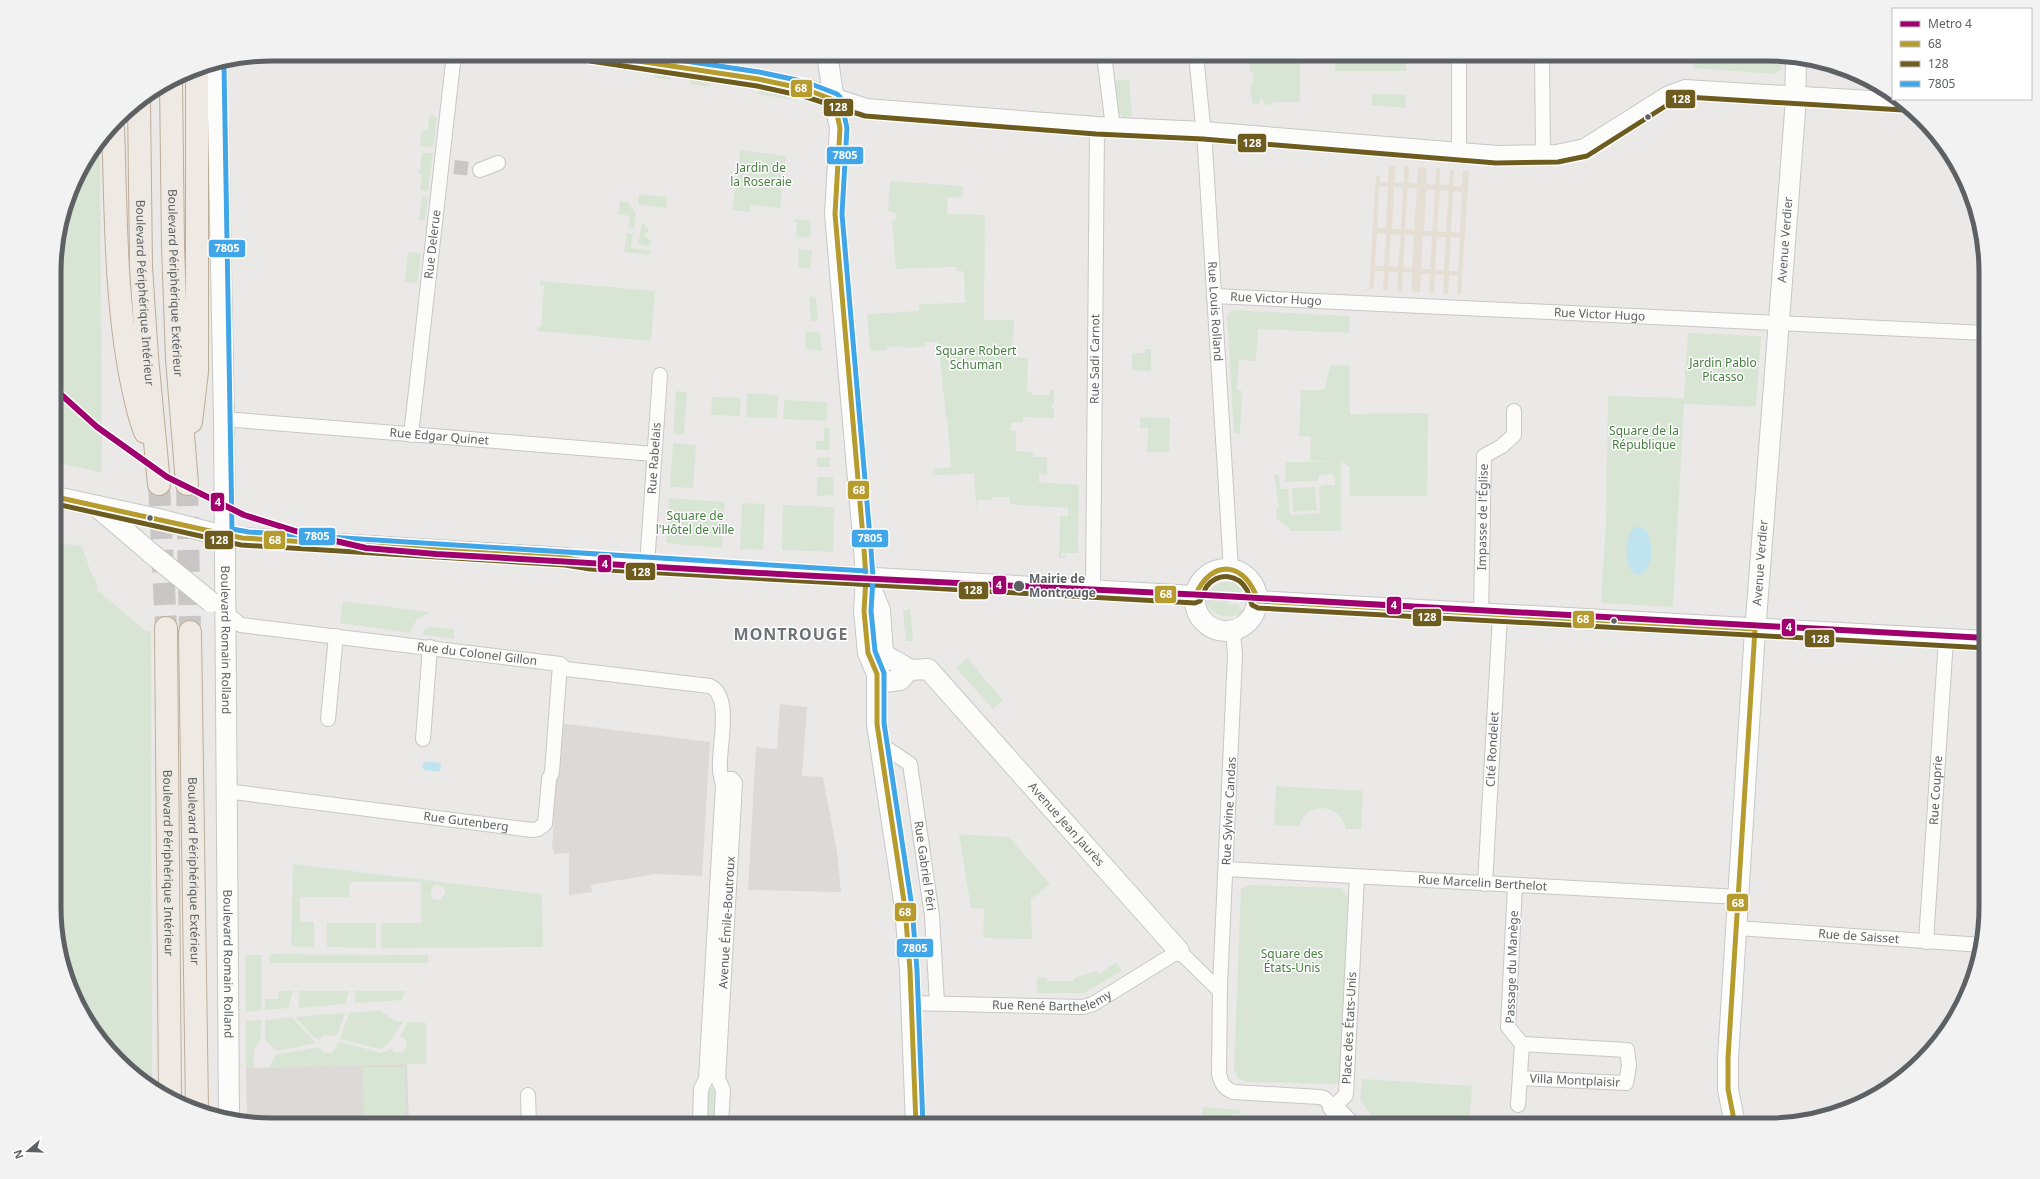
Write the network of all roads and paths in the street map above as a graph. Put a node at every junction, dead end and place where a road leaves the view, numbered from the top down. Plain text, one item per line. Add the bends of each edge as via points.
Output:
1 (453, 61) edge
2 (638, 61) edge
3 (828, 61) edge
4 (1104, 61) edge
5 (1197, 61) edge
6 (1459, 61) edge
7 (1542, 61) edge
8 (1796, 63) edge
9 (217, 68) edge
10 (197, 75) edge
11 (171, 87) edge
12 (1795, 96) junction
13 (834, 100) junction
14 (1892, 102) edge
15 (139, 109) edge
16 (1105, 127) junction
17 (1203, 132) junction
18 (113, 133) edge
19 (1459, 154) junction
20 (1542, 156) junction
21 (498, 163) dead end
22 (480, 170) tunnel mouth
23 (1214, 296) junction
24 (1780, 323) junction
25 (1979, 334) edge
26 (660, 375) dead end
27 (1514, 411) dead end
28 (224, 419) junction
29 (412, 432) junction
30 (654, 454) junction
31 (61, 498) edge
32 (96, 506) junction
33 (218, 534) junction
34 (647, 565) junction
35 (1230, 569) junction
36 (866, 578) junction
37 (1093, 591) junction
38 (1195, 596) junction
39 (1258, 601) junction
40 (219, 607) junction
41 (1490, 614) junction
42 (166, 628) tunnel mouth
43 (1755, 629) junction
44 (1233, 631) junction
45 (190, 632) tunnel mouth
46 (336, 636) junction
47 (1946, 639) junction
48 (1979, 641) edge
49 (430, 647) junction
50 (883, 653) junction
51 (560, 664) junction
52 (909, 670) junction
53 (877, 679) junction
54 (722, 702) joint
55 (328, 719) dead end
56 (423, 739) dead end
57 (880, 744) junction
58 (226, 791) junction
59 (1226, 869) junction
60 (1357, 877) junction
61 (1485, 884) junction
62 (1515, 885) junction
63 (1739, 897) junction
64 (1737, 928) junction
65 (1926, 942) junction
66 (1975, 945) edge
67 (1179, 951) junction
68 (1220, 991) junction
69 (911, 1003) junction
70 (937, 1003) junction
71 (1522, 1044) junction
72 (1520, 1078) junction
73 (712, 1079) junction
74 (170, 1091) edge
75 (528, 1095) dead end
76 (197, 1104) edge
77 (1518, 1106) dead end
78 (1333, 1107) junction
79 (229, 1114) edge
80 (529, 1118) edge
81 (700, 1118) edge
82 (721, 1118) edge
83 (916, 1118) edge
84 (1343, 1118) edge
85 (1734, 1118) edge

1 - 29 street, Rue Delerue
2 - 13 main road via 758,79 805,89
3 - 13 main road
4 - 16 street, Rue Sadi Carnot
5 - 17 street, Rue Louis Rolland
6 - 19 street
7 - 20 street
8 - 12 main road, Avenue Verdier
9 - 28 main road, Boulevard Romain Rolland
10 - 11 highway, Boulevard Périphérique Extérieur via 197,372 186,475 176,359
12 - 14 main road
12 - 20 main road via 1685,90 1669,96 1585,149
12 - 24 main road, Avenue Verdier
13 - 16 main road via 866,110
13 - 36 main road via 840,128 835,214
15 - 18 highway, Boulevard Périphérique Intérieur via 141,267 158,473 138,413 126,348 121,308
16 - 17 main road
16 - 37 street, Rue Sadi Carnot
17 - 19 main road
17 - 23 street, Rue Louis Rolland
19 - 20 main road
21 - 22 street
23 - 24 street, Rue Victor Hugo
23 - 35 street, Rue Louis Rolland
24 - 25 street, Rue Victor Hugo
24 - 43 main road, Avenue Verdier
26 - 30 street, Rue Rabelais
27 - 41 street, Impasse de l'Église via 1514,435 1502,446 1484,456
28 - 29 street, Rue Edgar Quinet
28 - 33 main road, Boulevard Romain Rolland
29 - 30 street, Rue Edgar Quinet
30 - 34 street, Rue Rabelais
31 - 32 main road
32 - 33 main road, bridge
32 - 40 main road, bridge via 146,550
33 - 34 main road via 242,538
33 - 40 main road, Boulevard Romain Rolland
34 - 36 main road
35 - 38 main road via 1216,571 1203,578
35 - 39 main road via 1250,580
36 - 37 main road
36 - 50 main road via 880,610
36 - 53 main road via 864,611 868,653
37 - 38 main road
38 - 44 main road via 1199,616 1208,626 1220,631
39 - 41 main road
39 - 44 main road via 1248,623
40 - 46 street, Rue du Colonel Gillon via 241,625
40 - 58 main road, Boulevard Romain Rolland
41 - 43 main road
41 - 61 street, Cité Rondelet
42 - 74 highway, Boulevard Périphérique Intérieur
43 - 47 main road
43 - 63 main road, Avenue Verdier
44 - 59 street, Rue Sylvine Candas via 1235,655
45 - 76 highway, Boulevard Périphérique Extérieur
46 - 49 street, Rue du Colonel Gillon
46 - 55 street
47 - 48 main road
47 - 65 street, Rue Couprie
49 - 51 street, Rue du Colonel Gillon
49 - 56 street
50 - 52 main road, Avenue Jean Jaurès
50 - 53 main road
51 - 54 street, Rue du Colonel Gillon via 566,669 710,686 717,691
51 - 58 street, Rue Gutenberg via 552,772 549,779 545,824 538,829
52 - 53 main road via 900,680
52 - 67 main road, Avenue Jean Jaurès via 928,669
53 - 57 main road via 877,724
54 - 73 street, Avenue Émile-Boutroux via 720,770 723,785 728,779 732,779 735,784
57 - 69 main road via 905,908
57 - 70 street, Rue Gabriel Péri via 910,764 932,916
58 - 79 main road, Boulevard Romain Rolland
59 - 60 street, Rue Marcelin Berthelot
59 - 68 street, Rue Sylvine Candas
60 - 61 street, Rue Marcelin Berthelot
60 - 78 street, Place des États-Unis via 1347,1087 1346,1095
61 - 62 street, Rue Marcelin Berthelot
62 - 63 street, Rue Marcelin Berthelot
62 - 71 street, Passage du Manège via 1508,1027
63 - 64 main road, Avenue Verdier
64 - 65 street, Rue de Saisset
64 - 85 main road, Avenue Verdier via 1728,1058 1728,1089
65 - 66 street, Rue de Saisset
67 - 68 street, Avenue Jean Jaurès
67 - 70 street, Rue René Barthelemy via 1093,1004 1083,1007
68 - 78 street via 1219,1074 1223,1086 1233,1092 1320,1096
69 - 70 street, Rue René Barthelemy
69 - 83 main road
71 - 72 street, Villa Montplaisir
71 - 72 street, Villa Montplaisir via 1627,1050 1629,1066 1626,1083
72 - 77 street, Villa Montplaisir
73 - 81 street, Avenue Émile-Boutroux via 701,1089
73 - 82 street, Avenue Émile-Boutroux via 723,1090
75 - 80 street
78 - 84 main road

